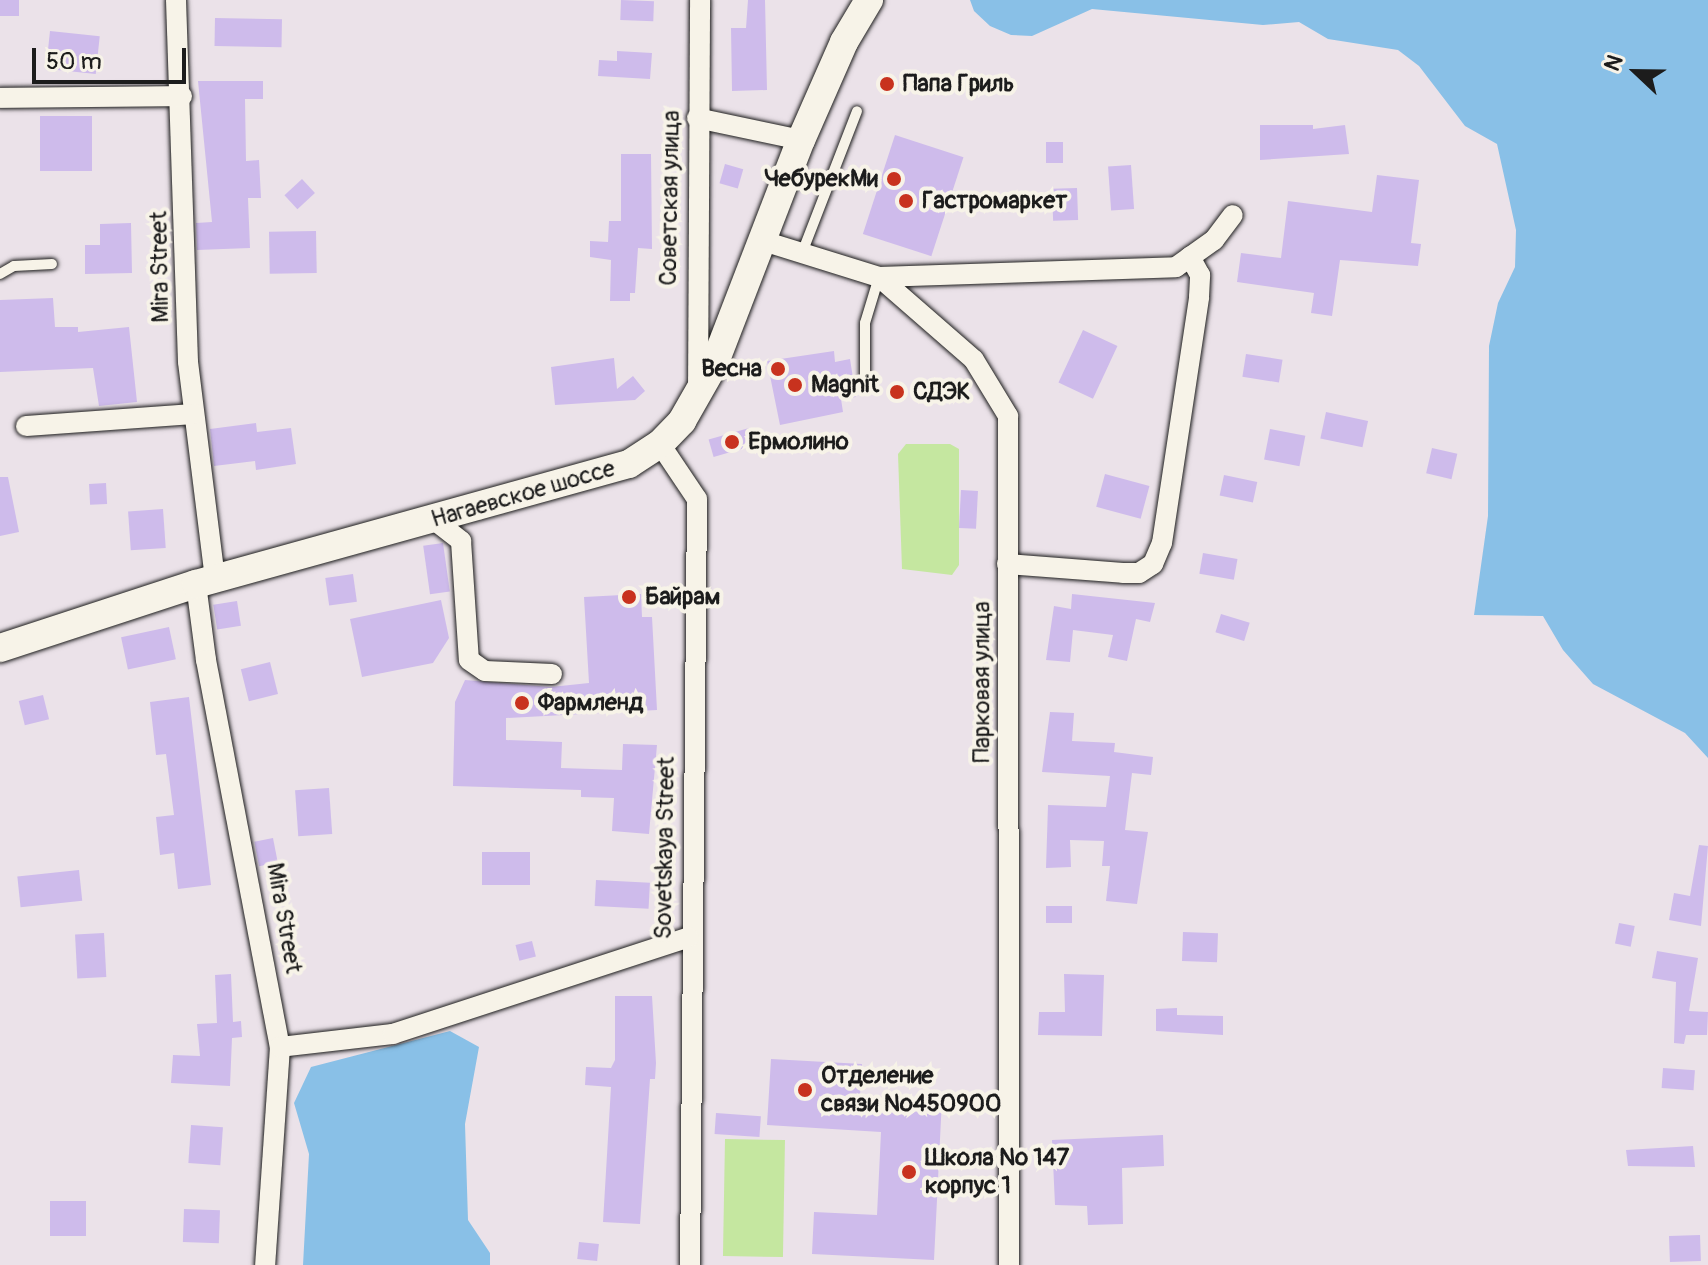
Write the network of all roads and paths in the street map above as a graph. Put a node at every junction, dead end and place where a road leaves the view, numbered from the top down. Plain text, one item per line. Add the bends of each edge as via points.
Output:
1 (176, 0) edge
2 (700, 0) edge
3 (869, 0) edge
4 (182, 96) junction
5 (0, 98) edge
6 (857, 111) dead end
7 (697, 118) junction
8 (801, 140) junction
9 (1233, 215) dead end
10 (760, 240) junction
11 (802, 253) junction
12 (1190, 257) junction
13 (52, 264) dead end
14 (0, 274) edge
15 (879, 277) junction
16 (865, 377) dead end
17 (698, 396) junction
18 (194, 414) junction
19 (26, 426) dead end
20 (660, 444) junction
21 (433, 519) junction
22 (1007, 564) junction
23 (206, 582) junction
24 (0, 648) edge
25 (552, 674) dead end
26 (689, 937) junction
27 (280, 1047) junction
28 (265, 1265) edge
29 (690, 1265) edge
30 (1009, 1265) edge

1 - 4 street, Mira Street
2 - 7 street, Советская улица
3 - 8 street, Нагаевское шоссе via 844,42
4 - 5 street
4 - 18 street, Mira Street via 188,362
6 - 11 lane
7 - 8 street
7 - 17 street, Советская улица
8 - 10 street, Нагаевское шоссе
9 - 12 street via 1214,240
10 - 11 street, Парковая улица
10 - 17 street, Нагаевское шоссе
11 - 15 street, Парковая улица
12 - 15 street via 1176,267
12 - 22 street via 1200,275 1199,297 1162,543 1153,564 1139,573 1123,573
13 - 14 lane via 14,266
15 - 16 lane via 865,323
15 - 22 street, Парковая улица via 974,360 1008,416
17 - 20 street, Нагаевское шоссе
18 - 19 street
18 - 23 street, Mira Street
20 - 21 street, Нагаевское шоссе via 629,464
20 - 26 street, Sovetskaya Street via 697,499
21 - 23 street, Нагаевское шоссе
21 - 25 street via 461,541 469,660 485,671
22 - 30 street, Парковая улица
23 - 24 street, Нагаевское шоссе
23 - 27 street, Mira Street via 206,660
26 - 27 street via 393,1034
26 - 29 street, Sovetskaya Street
27 - 28 street, Mira Street

